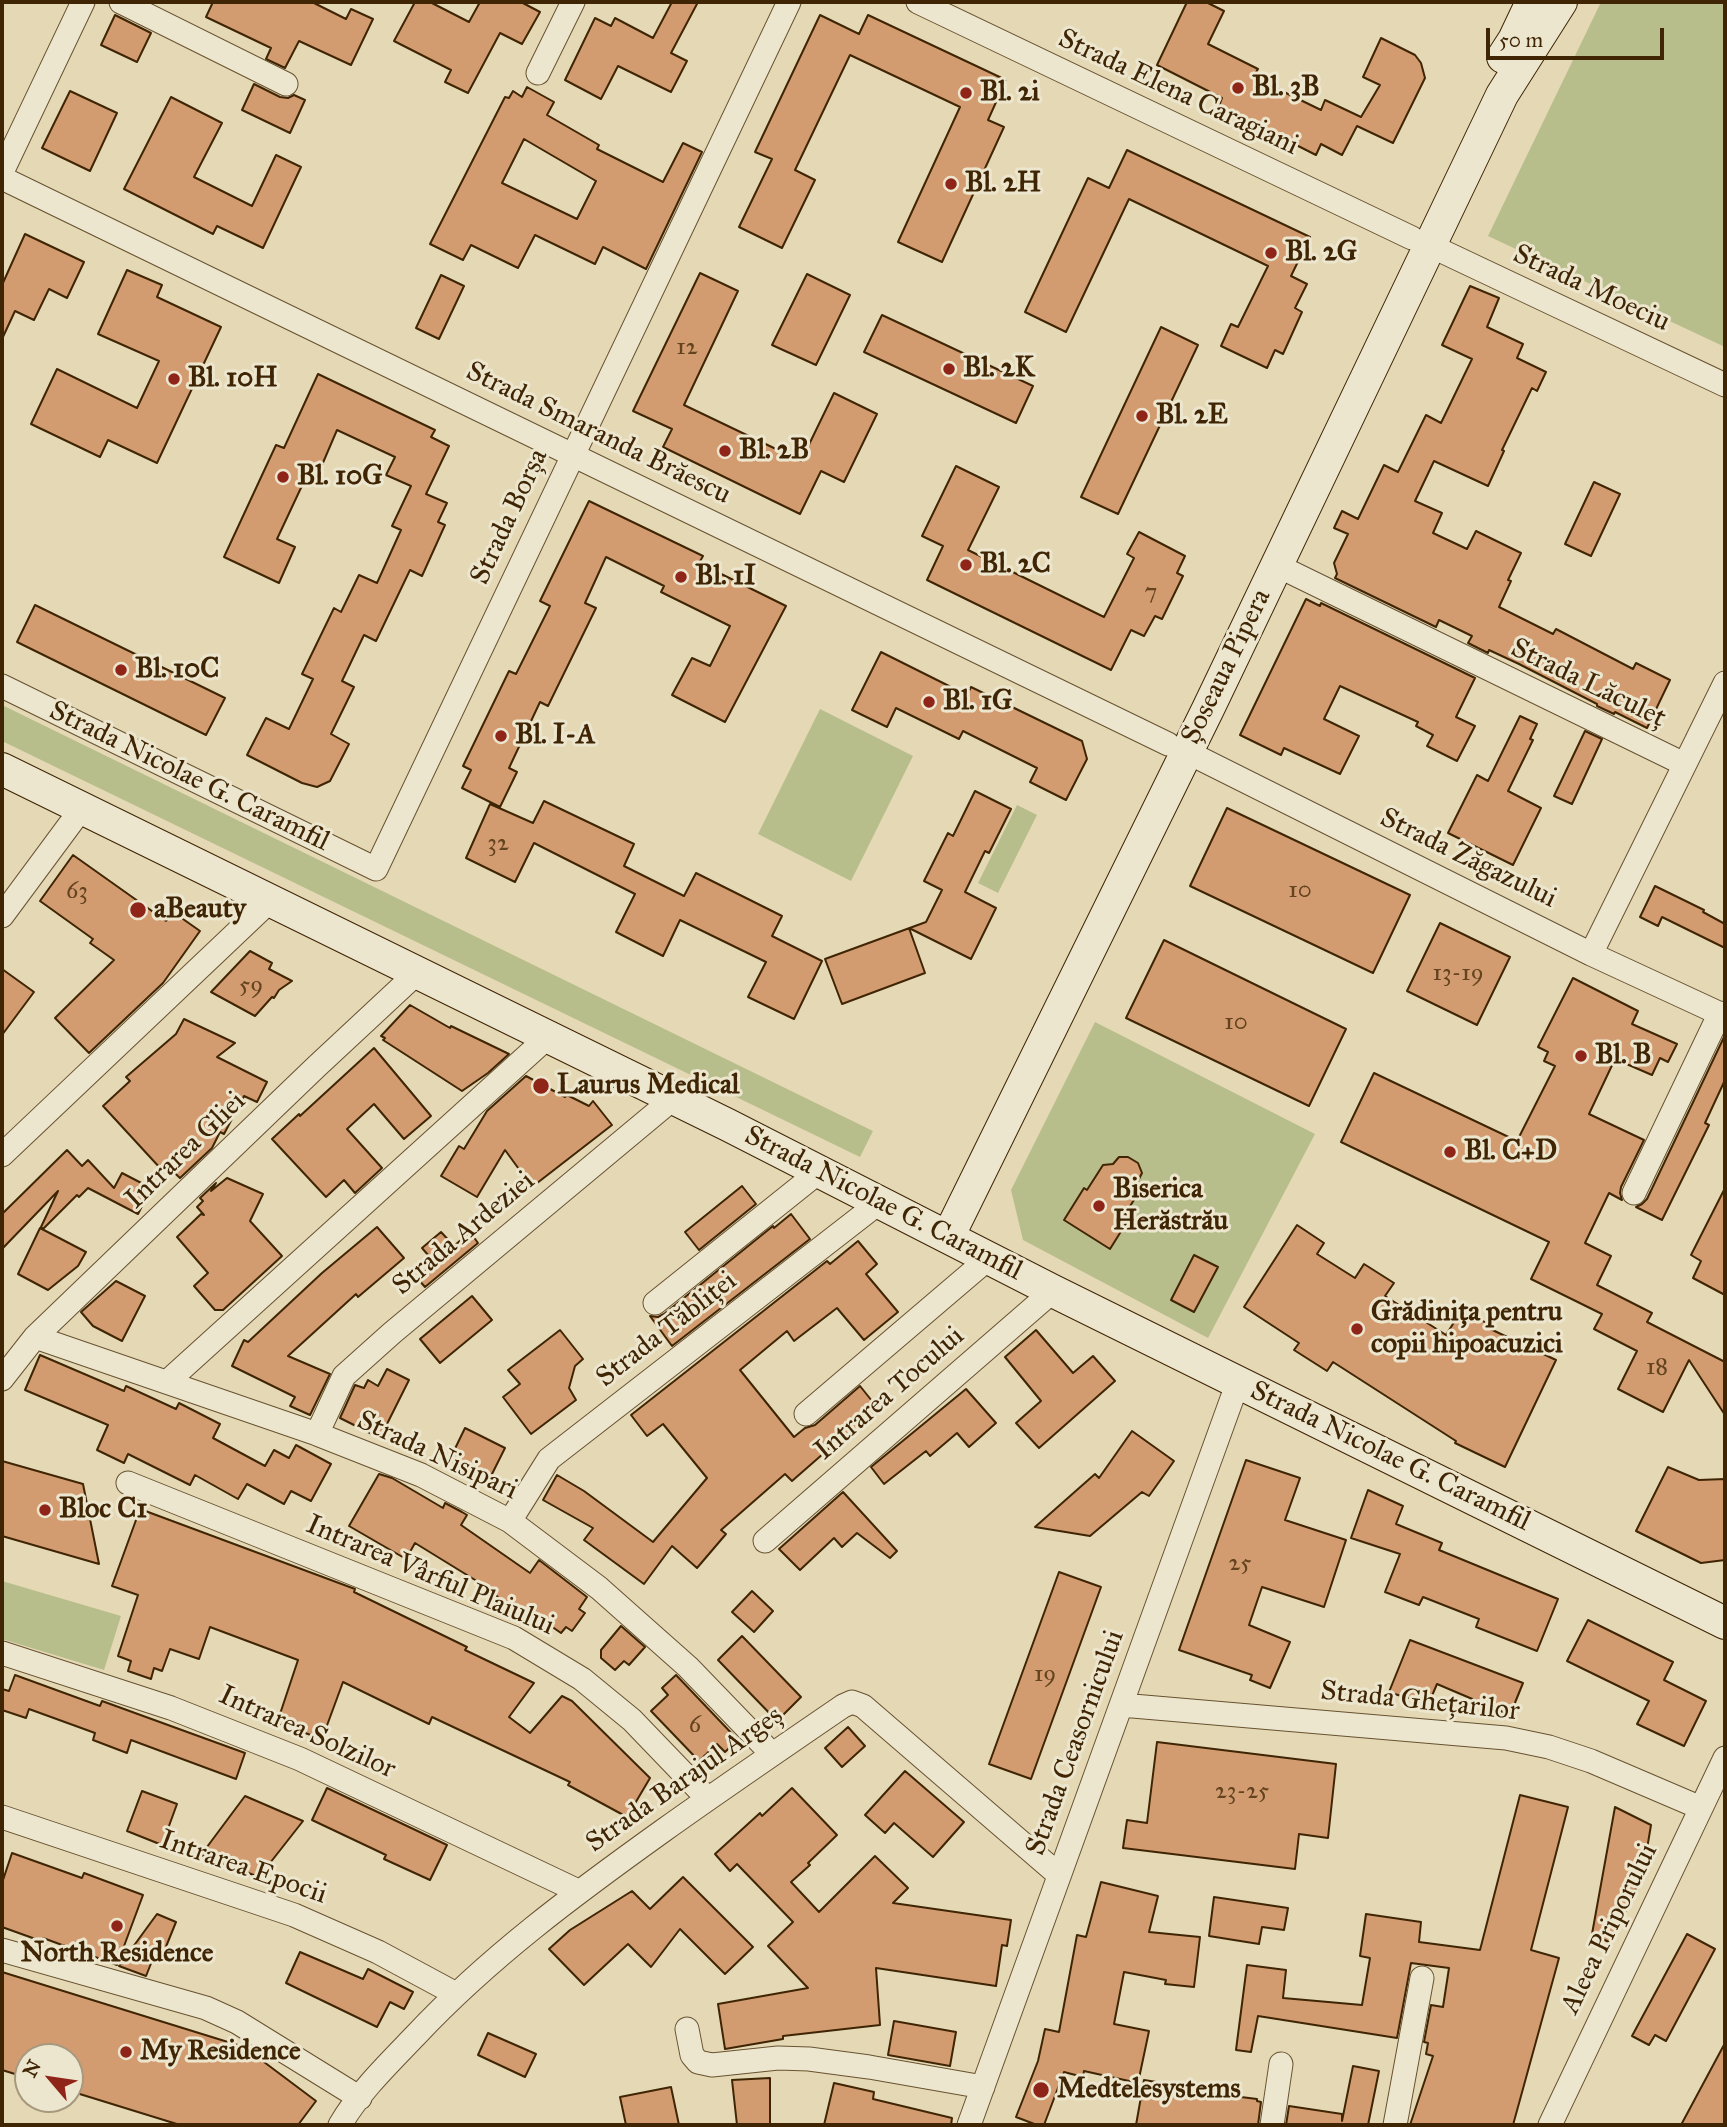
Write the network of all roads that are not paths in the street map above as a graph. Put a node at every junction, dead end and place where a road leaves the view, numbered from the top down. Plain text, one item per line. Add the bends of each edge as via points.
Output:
1 (83, 2) edge
2 (121, 2) edge
3 (573, 2) edge
4 (789, 2) edge
5 (918, 2) edge
6 (1509, 2) edge
7 (1532, 2) edge
8 (1561, 2) edge
9 (538, 73) dead end
10 (286, 84) dead end
11 (1493, 92) junction
12 (2, 172) edge
13 (2, 178) edge
14 (1422, 242) junction
15 (1725, 385) edge
16 (573, 455) junction
17 (1276, 565) junction
18 (1725, 683) edge
19 (2, 686) edge
20 (1177, 748) junction
21 (1684, 764) junction
22 (2, 769) edge
23 (82, 808) junction
24 (376, 869) joint
25 (271, 900) junction
26 (2, 916) edge
27 (1591, 954) junction
28 (418, 972) junction
29 (1723, 1015) edge
30 (549, 1036) junction
31 (674, 1098) junction
32 (2, 1155) edge
33 (820, 1171) junction
34 (1634, 1193) dead end
35 (880, 1202) junction
36 (939, 1232) junction
37 (989, 1258) junction
38 (1053, 1291) junction
39 (655, 1303) dead end
40 (35, 1337) junction
41 (2, 1379) edge
42 (167, 1382) junction
43 (1238, 1382) junction
44 (806, 1414) dead end
45 (317, 1434) junction
46 (128, 1483) dead end
47 (510, 1521) junction
48 (765, 1541) dead end
49 (1725, 1623) edge
50 (2, 1653) edge
51 (1121, 1705) junction
52 (772, 1754) junction
53 (1725, 1758) edge
54 (708, 1799) junction
55 (1701, 1808) junction
56 (2, 1817) edge
57 (1059, 1875) junction
58 (578, 1891) junction
59 (2, 1950) edge
60 (1422, 1978) dead end
61 (456, 1994) junction
62 (687, 2029) dead end
63 (1281, 2064) dead end
64 (983, 2087) junction
65 (360, 2098) junction
66 (340, 2125) edge
67 (969, 2125) edge
68 (1272, 2125) edge
69 (1395, 2125) edge
70 (1550, 2125) edge

1 - 12 street
2 - 10 street
3 - 9 street
4 - 16 street, Strada Borșa
5 - 14 street, Strada Elena Caragiani
6 - 11 main road, Șoseaua Pipera
7 - 11 main road, Șoseaua Pipera
8 - 11 main road, Șoseaua Pipera
11 - 14 main road, Șoseaua Pipera
13 - 16 street, Strada Smaranda Brăescu
14 - 15 street, Strada Moeciu
14 - 17 main road, Șoseaua Pipera
14 - 20 main road, Șoseaua Pipera
16 - 20 street, Strada Smaranda Brăescu
16 - 24 street, Strada Borșa
17 - 20 main road, Șoseaua Pipera
17 - 21 street, Strada Lăculeț
18 - 21 street
19 - 24 street, Strada Nicolae G. Caramfil
20 - 27 street, Strada Zăgazului
20 - 36 main road, Șoseaua Pipera
21 - 27 street, Strada Lăculeț
22 - 23 main road, Strada Nicolae G. Caramfil
23 - 25 main road, Strada Nicolae G. Caramfil
23 - 26 street
25 - 28 main road, Strada Nicolae G. Caramfil
25 - 32 street
27 - 29 street, Strada Zăgazului
28 - 30 main road, Strada Nicolae G. Caramfil
28 - 40 street, Intrarea Gliei
29 - 34 street
30 - 31 main road, Strada Nicolae G. Caramfil
30 - 42 street
31 - 33 main road, Strada Nicolae G. Caramfil
31 - 45 street, Strada Ardeziei via 344,1376
33 - 35 main road, Strada Nicolae G. Caramfil
33 - 39 street
35 - 36 main road, Strada Nicolae G. Caramfil
35 - 47 street, Strada Tăbliței via 549,1459
36 - 37 main road, Strada Nicolae G. Caramfil
37 - 38 main road, Strada Nicolae G. Caramfil
37 - 44 street
38 - 43 main road, Strada Nicolae G. Caramfil
38 - 48 street, Intrarea Tocului
40 - 41 street, Intrarea Gliei
40 - 42 street, Strada Nisipari
42 - 45 street, Strada Nisipari
43 - 49 main road, Strada Nicolae G. Caramfil
43 - 51 street, Strada Ceasornicului
45 - 47 street, Strada Nisipari via 421,1475
46 - 54 street, Intrarea Vârful Plaiului via 514,1638 582,1679 632,1720
47 - 52 street, Strada Nisipari via 599,1588 688,1667
50 - 58 street, Intrarea Solzilor via 172,1707 300,1759
51 - 55 street, Strada Ghețarilor via 1506,1738 1591,1761
51 - 57 street, Strada Ceasornicului
52 - 54 street, Strada Barajul Argeș
52 - 57 street, Strada Barajul Argeș via 843,1706 852,1702 863,1706
53 - 55 street, Aleea Priporului
54 - 58 street, Strada Barajul Argeș
55 - 70 street, Aleea Priporului
56 - 61 street, Intrarea Epocii via 294,1914
57 - 64 street, Strada Ceasornicului
58 - 61 street, Strada Barajul Argeș
59 - 65 street via 206,2008 237,2022
60 - 69 street
61 - 65 street, Strada Barajul Argeș
62 - 64 street via 692,2055 698,2062 712,2065 809,2059
63 - 68 street
64 - 67 street, Strada Ceasornicului
65 - 66 street, Strada Barajul Argeș

